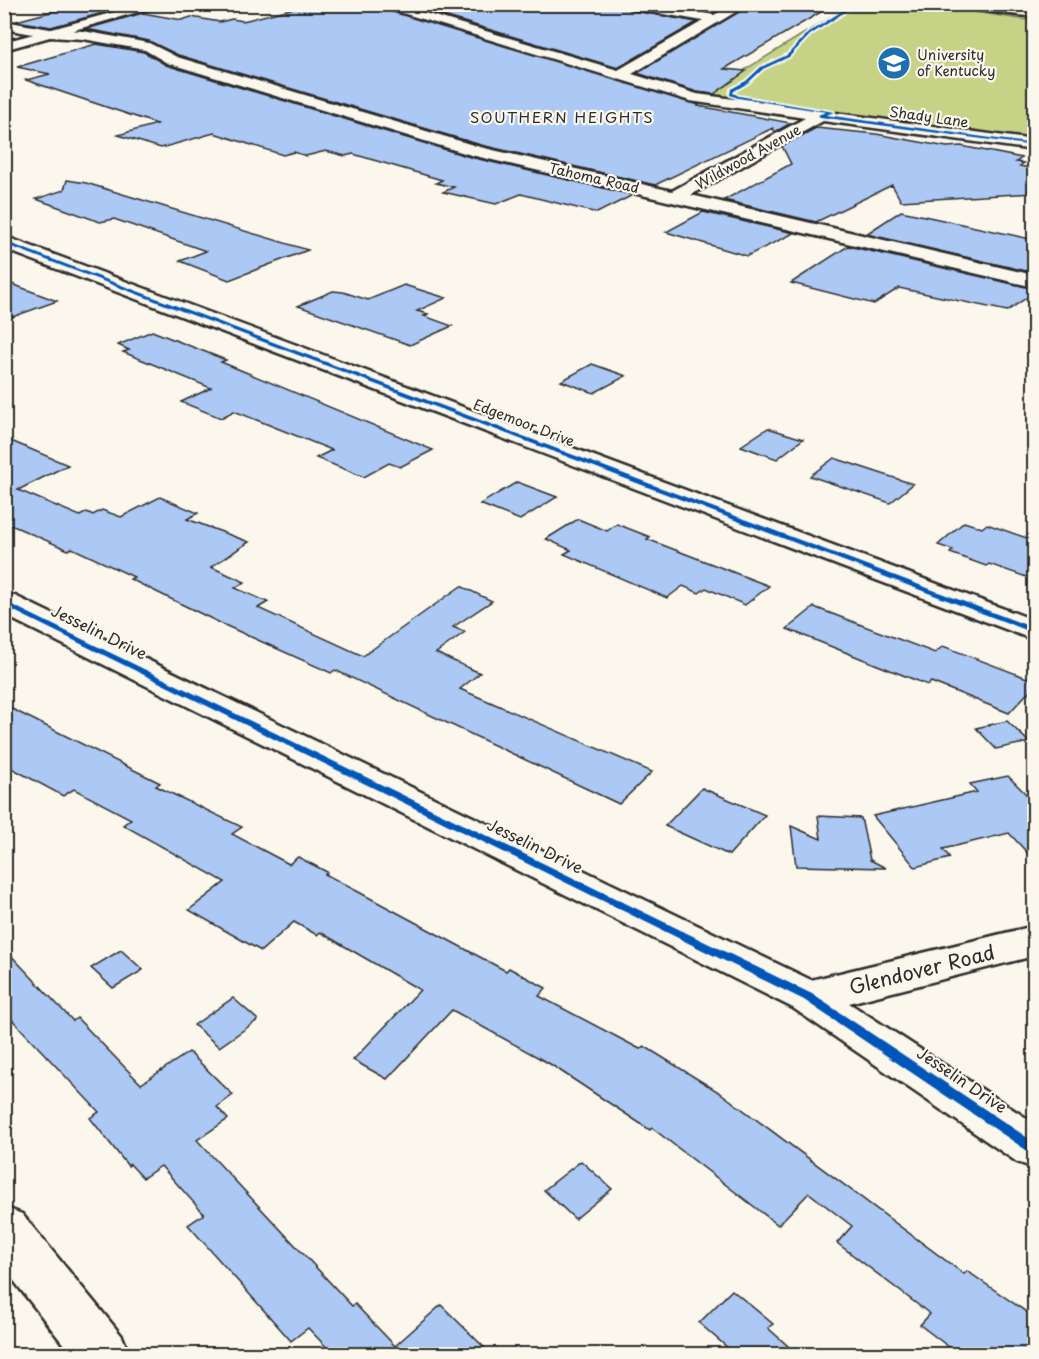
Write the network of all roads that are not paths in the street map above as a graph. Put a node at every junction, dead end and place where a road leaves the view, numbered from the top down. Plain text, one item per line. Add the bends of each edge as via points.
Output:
1 (160, 4) edge
2 (379, 4) edge
3 (629, 4) edge
4 (743, 4) edge
5 (963, 4) edge
6 (1035, 13) edge
7 (717, 20) junction
8 (4, 25) edge
9 (50, 33) junction
10 (4, 45) edge
11 (620, 75) junction
12 (820, 116) junction
13 (1035, 145) edge
14 (674, 197) junction
15 (4, 242) edge
16 (1035, 281) edge
17 (4, 603) edge
18 (1035, 631) edge
19 (1035, 941) edge
20 (808, 997) junction
21 (1035, 1148) edge
22 (4, 1229) edge
23 (102, 1354) edge

1 - 9 street
2 - 11 street, Shady Lane
3 - 7 street
4 - 7 street
5 - 6 street
7 - 11 street
8 - 9 street, Tahoma Road
9 - 10 street
9 - 14 street, Tahoma Road via 63,40 160,55 438,141
11 - 12 street, Shady Lane via 695,98
12 - 13 street, Shady Lane
12 - 14 street, Wildwood Avenue
14 - 16 street, Tahoma Road
15 - 18 street, Edgemoor Drive
17 - 20 street, Jesselin Drive
19 - 20 street, Glendover Road
20 - 21 street, Jesselin Drive
22 - 23 street

